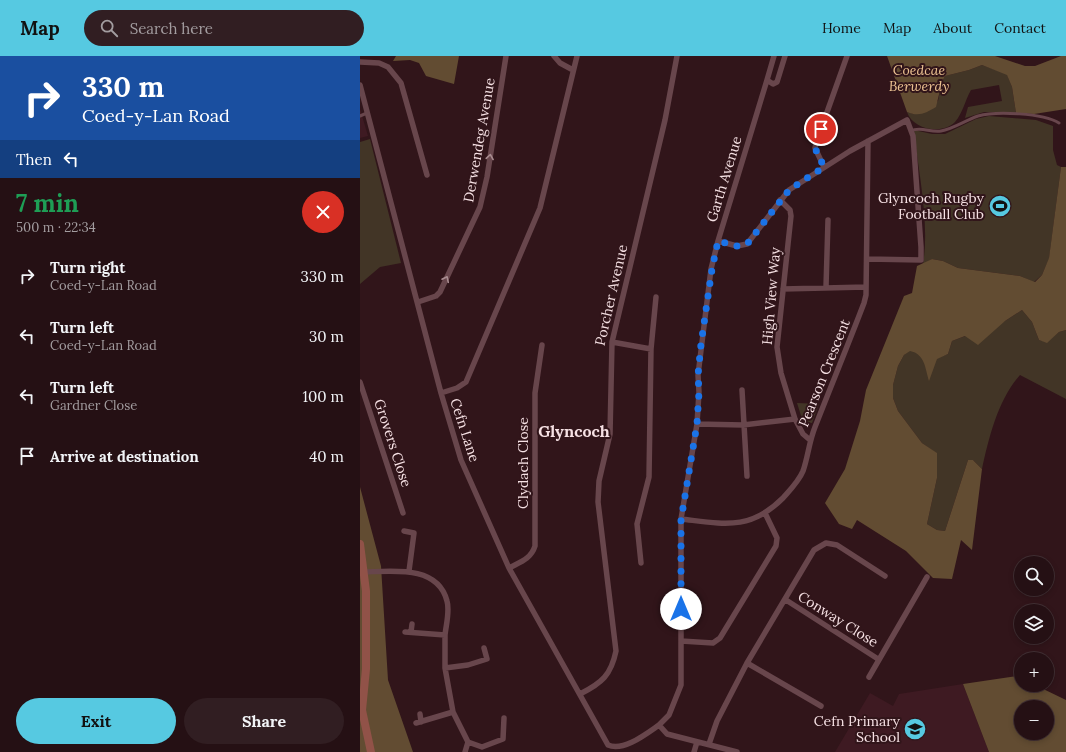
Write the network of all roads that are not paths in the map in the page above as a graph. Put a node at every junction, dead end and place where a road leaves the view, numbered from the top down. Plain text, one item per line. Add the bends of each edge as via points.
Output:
1 (506, 56) edge
2 (554, 56) edge
3 (577, 56) edge
4 (677, 56) edge
5 (774, 56) edge
6 (785, 56) edge
7 (847, 56) edge
8 (360, 62) edge
9 (573, 70) junction
10 (767, 80) junction
11 (360, 85) edge
12 (367, 113) junction
13 (360, 116) edge
14 (1059, 123) dead end
15 (912, 133) junction
16 (868, 141) junction
17 (824, 167) junction
18 (427, 174) dead end
19 (780, 200) junction
20 (828, 220) dead end
21 (718, 241) junction
22 (867, 259) junction
23 (826, 288) junction
24 (866, 288) junction
25 (783, 289) junction
26 (656, 297) dead end
27 (418, 302) junction
28 (612, 342) junction
29 (542, 345) dead end
30 (651, 349) junction
31 (360, 382) edge
32 (742, 390) dead end
33 (441, 393) junction
34 (795, 419) junction
35 (697, 424) junction
36 (743, 425) junction
37 (810, 440) junction
38 (747, 476) dead end
39 (403, 513) dead end
40 (765, 513) junction
41 (681, 520) junction
42 (404, 530) dead end
43 (360, 544) edge
44 (641, 563) dead end
45 (509, 568) junction
46 (409, 571) junction
47 (365, 572) junction
48 (885, 576) dead end
49 (927, 577) dead end
50 (786, 600) junction
51 (412, 624) dead end
52 (405, 632) dead end
53 (411, 632) junction
54 (446, 635) junction
55 (682, 641) junction
56 (484, 648) dead end
57 (878, 659) junction
58 (747, 663) junction
59 (445, 668) junction
60 (869, 677) dead end
61 (580, 694) junction
62 (821, 706) dead end
63 (453, 712) junction
64 (420, 714) dead end
65 (504, 718) dead end
66 (659, 725) junction
67 (468, 742) junction
68 (697, 742) junction
69 (709, 744) junction
70 (616, 751) edge
71 (371, 752) edge
72 (465, 752) edge
73 (694, 752) edge
74 (737, 752) edge

27 -> 1 street, Derwendeg Avenue via 440,292 480,207
2 - 9 street via 560,63
3 - 9 street
4 - 28 street, Porcher Avenue via 665,120
5 - 10 street, Garth Avenue
6 - 10 street via 777,82 773,84
7 - 17 street via 815,148
8 - 18 street via 388,67 401,83
9 - 33 street via 540,208 466,382
10 - 21 street, Garth Avenue
11 - 12 street, Cefn Lane
12 - 13 lane
12 - 27 street, Cefn Lane
14 - 15 lane via 1052,118 989,114 940,131 918,129
15 - 16 street via 907,120
15 - 22 street via 921,260
16 - 17 street
16 - 22 street, Pearson Crescent
17 - 19 street via 789,190
19 - 21 street via 747,244 737,246
19 - 25 street, High View Way via 790,210 791,216
20 - 23 street
21 - 35 street, Garth Avenue via 701,344
22 - 24 street, Pearson Crescent
23 - 24 street
23 - 25 street
24 - 37 street, Pearson Crescent via 864,303
25 - 34 street, High View Way via 777,347 781,373
26 - 30 street
27 - 33 street, Cefn Lane
28 - 30 street
28 - 61 street, Porcher Avenue via 610,434 599,481 598,502 616,651 607,676
29 - 45 street, Clydach Close via 535,394 535,546 529,557
30 - 44 street via 648,477 637,524
31 - 39 street, Grovers Close
32 - 36 street
33 - 45 street, Cefn Lane via 461,460
34 - 36 street
34 - 37 street, High View Way via 803,434
35 - 36 street
35 - 41 street, Garth Avenue
36 - 38 street
37 - 40 street, Pearson Crescent via 799,479 788,493
40 - 41 street, Pearson Crescent via 737,524
40 - 55 street via 777,538 776,546 720,638 713,643
41 - 55 street, Garth Avenue
42 - 46 street via 414,533
43 - 47 main road
45 - 61 street, Cefn Lane
46 - 47 street
46 - 54 street via 431,578 442,589 448,602
47 - 71 main road via 366,669 362,710
48 - 50 street via 837,544 826,543 814,550
49 - 57 street, Conway Close
50 - 57 street, Conway Close
50 - 58 street
51 - 53 street
52 - 53 street
53 - 54 street
54 - 59 street
55 - 66 street, Garth Avenue via 681,685 669,715
56 - 59 street via 487,659
57 - 60 street, Conway Close
58 - 62 street
58 - 69 street via 717,721
59 - 63 street
61 - 70 street, Cefn Lane via 608,745
63 - 64 street via 418,722
63 - 67 street
65 - 67 street via 503,739 482,747
66 - 68 street via 667,734
66 - 70 street, Garth Avenue via 626,748
67 - 72 street
68 - 69 street
68 - 73 street
69 - 74 street

